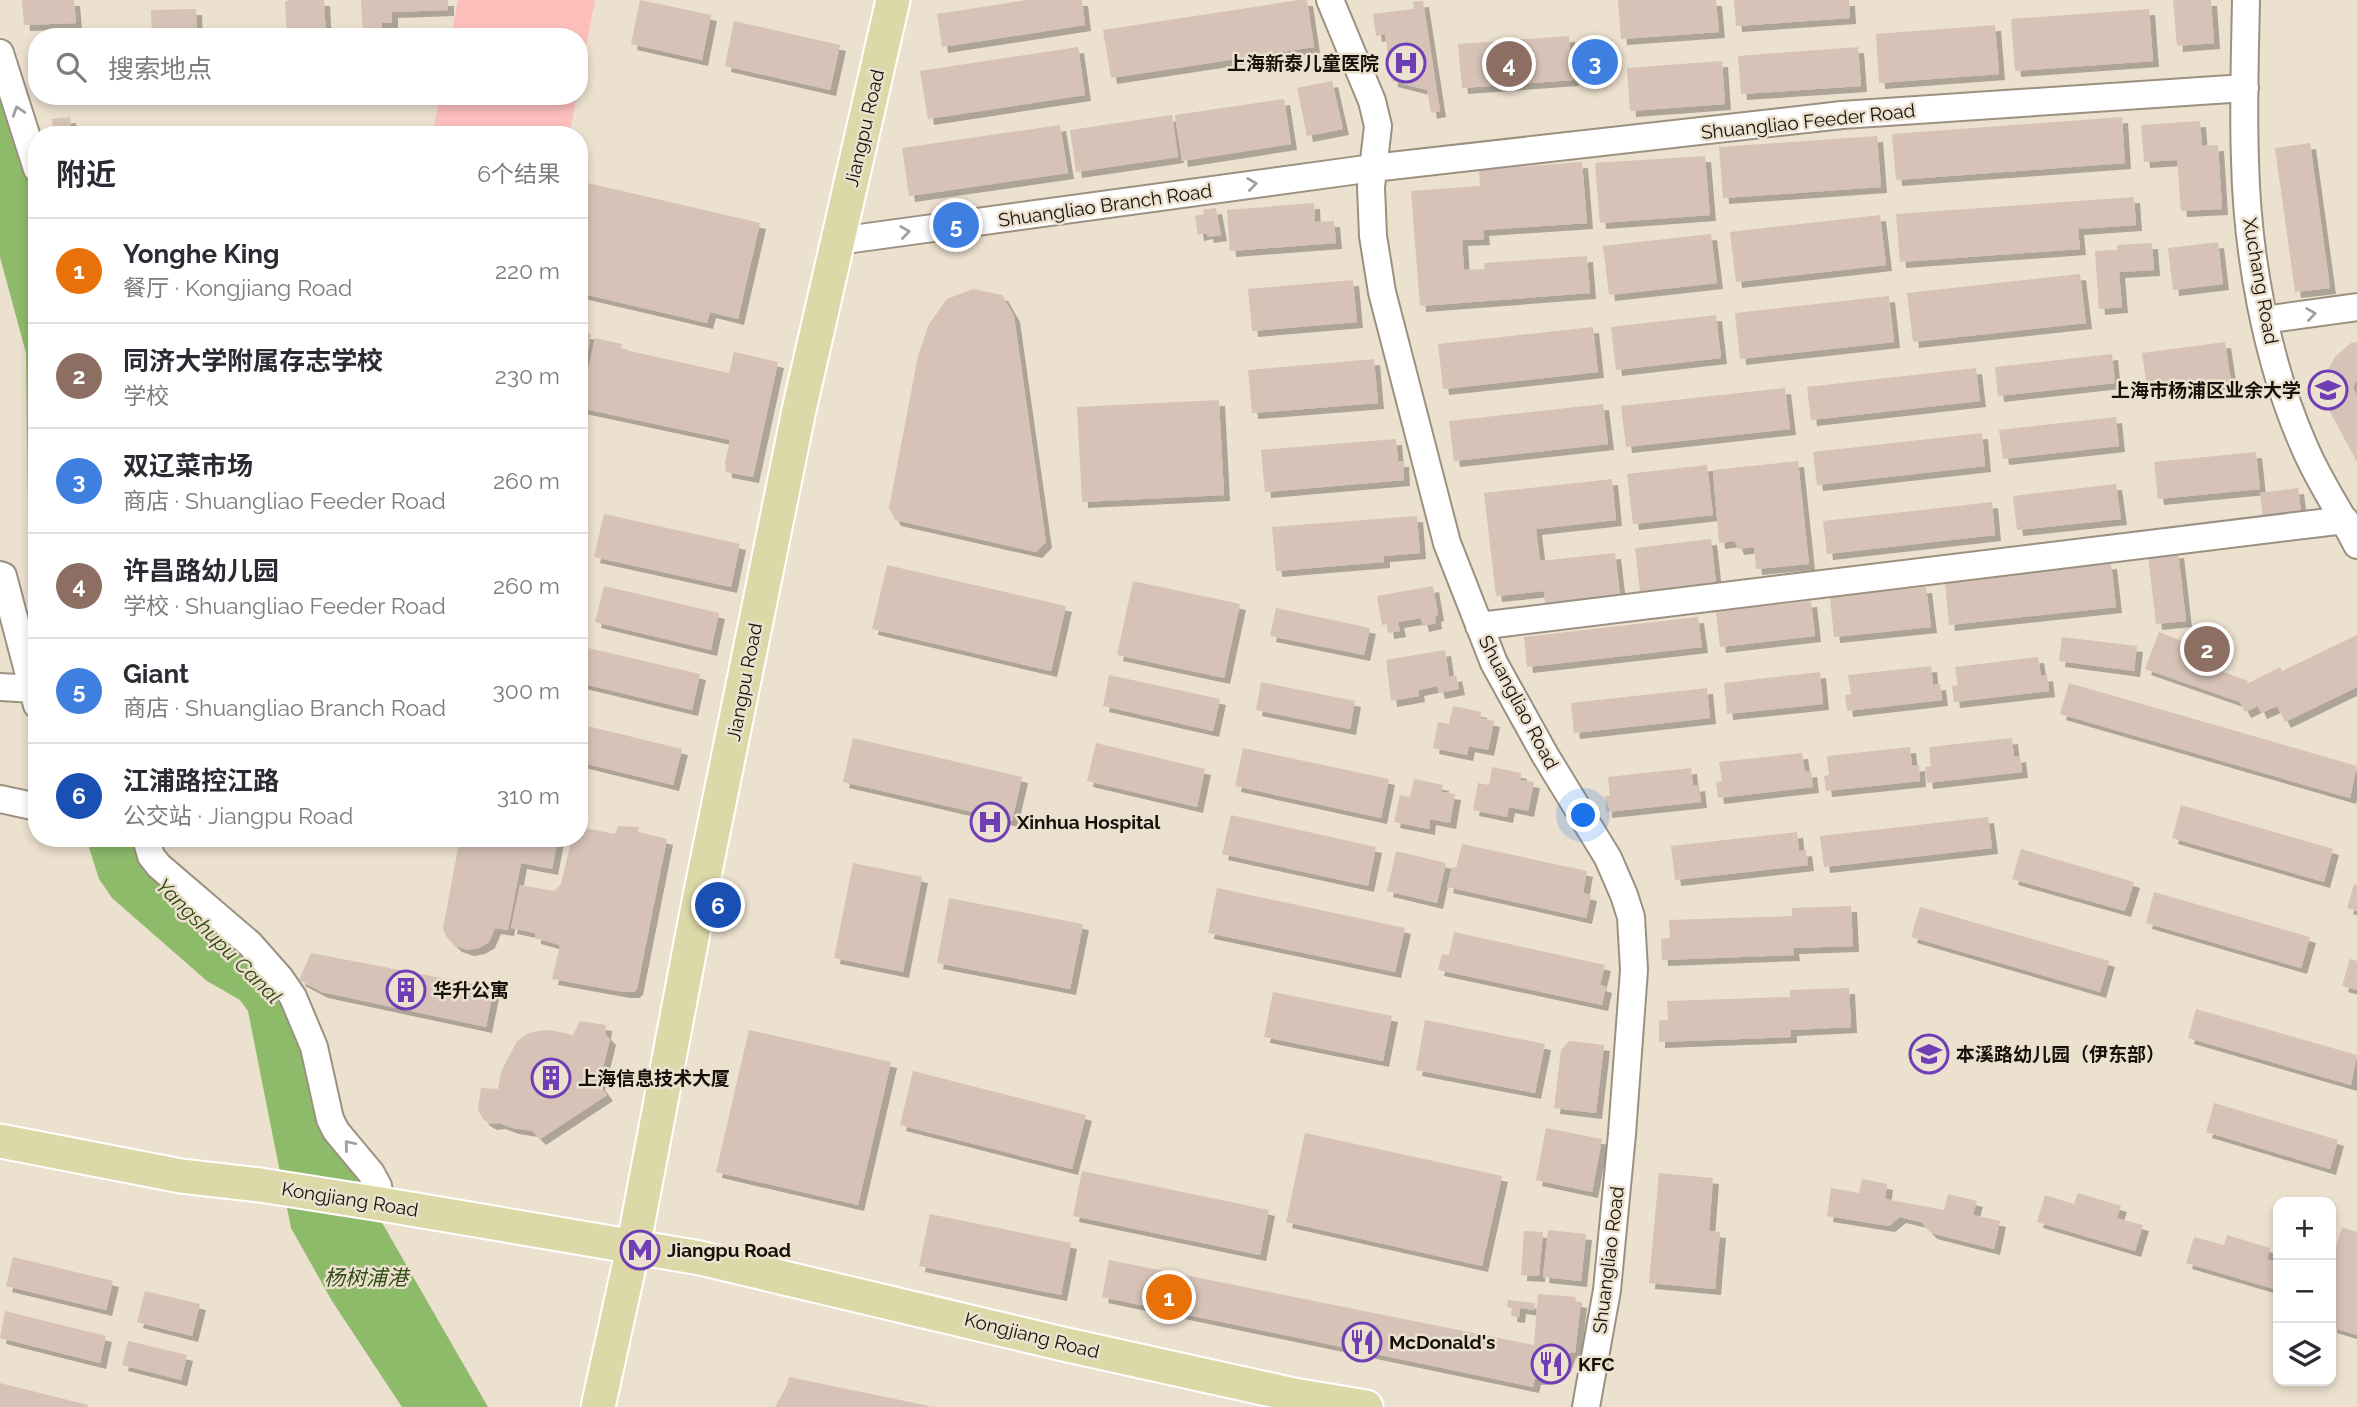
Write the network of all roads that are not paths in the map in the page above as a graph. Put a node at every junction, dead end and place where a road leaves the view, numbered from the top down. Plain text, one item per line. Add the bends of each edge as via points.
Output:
1 (893, 0) edge
2 (1330, 0) edge
3 (2246, 0) edge
4 (0, 53) edge
5 (2245, 88) junction
6 (28, 141) edge
7 (1373, 168) junction
8 (838, 241) junction
9 (2357, 307) edge
10 (2264, 320) junction
11 (2345, 520) junction
12 (2357, 545) edge
13 (1, 572) edge
14 (1479, 626) junction
15 (28, 671) edge
16 (0, 687) edge
17 (28, 695) edge
18 (0, 799) edge
19 (28, 805) edge
20 (148, 847) edge
21 (0, 1141) edge
22 (381, 1204) junction
23 (634, 1248) junction
24 (700, 1258) junction
25 (598, 1407) edge
26 (1300, 1407) edge
27 (1366, 1407) edge
28 (1586, 1407) edge

1 - 8 main road, Jiangpu Road
2 - 7 street, Shuangliao Road via 1372,101 1378,126
3 - 5 street, Xuchang Road
6 -> 4 street
5 - 7 street, Shuangliao Feeder Road via 1842,115
5 - 10 street, Xuchang Road via 2249,222
8 -> 7 street, Shuangliao Branch Road
7 - 14 street, Shuangliao Road via 1373,236 1382,292 1447,542
8 - 23 main road, Jiangpu Road via 793,436
10 -> 9 street
10 - 11 street, Xuchang Road via 2304,446
11 - 12 street, Xuchang Road
11 - 14 street
13 - 15 street
14 - 28 street, Shuangliao Road via 1545,755 1608,858 1631,917 1633,970 1622,1134 1607,1290
16 - 17 street
18 - 19 street
22 -> 20 street via 378,1186 330,1119 314,1047 280,978 250,944 159,866
21 - 22 main road, Kongjiang Road, bridge via 181,1176
22 - 23 main road, Kongjiang Road
23 - 24 main road, Kongjiang Road
23 - 25 main road, Jiangpu Road
24 - 26 main road, Kongjiang Road via 726,1287
24 - 27 main road, Kongjiang Road via 1063,1344

